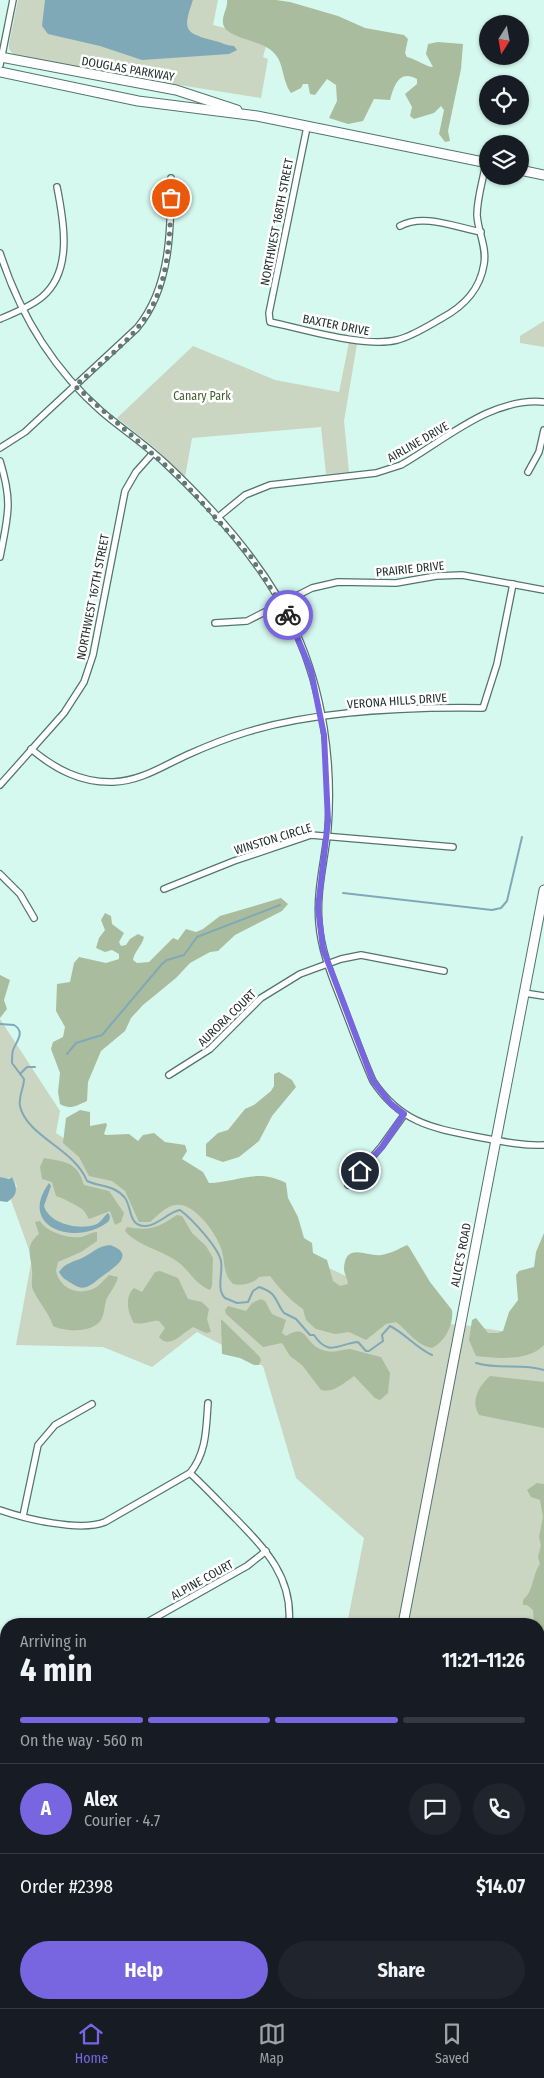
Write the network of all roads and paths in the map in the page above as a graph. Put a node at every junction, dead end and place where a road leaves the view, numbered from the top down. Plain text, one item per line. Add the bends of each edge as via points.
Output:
1 (13, 0) edge
2 (1, 60) edge
3 (0, 72) edge
4 (249, 115) junction
5 (307, 127) junction
6 (479, 161) edge
7 (529, 172) edge
8 (544, 175) edge
9 (171, 178) dead end
10 (482, 185) edge
11 (57, 187) dead end
12 (400, 226) dead end
13 (481, 232) junction
14 (0, 253) edge
15 (22, 309) junction
16 (0, 319) edge
17 (270, 322) joint
18 (75, 386) junction
19 (544, 402) edge
20 (544, 430) edge
21 (0, 448) edge
22 (154, 452) junction
23 (0, 461) edge
24 (528, 472) dead end
25 (217, 518) junction
26 (0, 557) edge
27 (513, 584) junction
28 (544, 590) edge
29 (282, 604) junction
30 (215, 623) dead end
31 (322, 718) junction
32 (31, 749) junction
33 (0, 785) edge
34 (327, 836) junction
35 (453, 847) dead end
36 (0, 874) edge
37 (164, 889) dead end
38 (544, 890) edge
39 (34, 918) dead end
40 (328, 964) junction
41 (444, 971) dead end
42 (524, 993) junction
43 (544, 996) edge
44 (169, 1075) dead end
45 (404, 1114) junction
46 (496, 1140) junction
47 (544, 1145) edge
48 (348, 1185) dead end
49 (208, 1403) dead end
50 (92, 1404) dead end
51 (190, 1473) junction
52 (0, 1510) edge
53 (23, 1516) junction
54 (266, 1551) junction
55 (155, 1618) edge
56 (289, 1618) edge
57 (404, 1618) edge

1 - 2 street
2 - 4 main road, DOUGLAS PARKWAY via 176,90
3 - 4 main road, DOUGLAS PARKWAY via 138,100
4 - 5 main road, DOUGLAS PARKWAY
5 - 6 main road, DOUGLAS PARKWAY
5 - 17 street, NORTHWEST 168TH STREET via 269,313
7 - 8 main road
9 - 18 street via 167,250 161,283 150,309 137,328
10 - 13 street via 478,207
11 - 15 street via 63,226 60,270 47,292
12 - 13 street via 420,220
13 - 17 street, BAXTER DRIVE via 485,262 482,277 471,296 453,312 398,340 371,342
14 - 15 street
15 - 16 street
15 - 18 street via 49,355
18 - 21 street via 25,432
18 - 22 street via 102,412
19 - 25 street, AIRLINE DRIVE via 520,402 491,411 389,470 263,487 245,495
20 - 24 street via 540,452
22 - 25 street
22 - 32 street, NORTHWEST 167TH STREET via 136,472 125,491 93,655 86,676 70,706
23 - 26 street via 9,504
25 - 29 street via 251,557
27 - 28 street, PRAIRIE DRIVE
27 - 29 street, PRAIRIE DRIVE via 462,575 396,583 338,582 312,588
27 - 31 street, VERONA HILLS DRIVE via 498,664 483,708 395,709
29 - 30 street, PRAIRIE DRIVE via 247,621
29 - 31 street via 306,657
31 - 32 street, VERONA HILLS DRIVE via 236,735 146,776 114,782 74,776 48,763
31 - 34 street via 328,792
32 - 33 street, NORTHWEST 167TH STREET
34 - 35 street, WINSTON CIRCLE
34 - 37 street, WINSTON CIRCLE via 303,838
34 - 40 street via 318,908
36 - 39 street via 20,894
38 - 42 main road, ALICE'S ROAD
40 - 41 street, AURORA COURT via 351,956 370,956
40 - 44 street, AURORA COURT via 273,989 210,1050
40 - 45 street via 373,1081 391,1104
42 - 43 street
42 - 46 main road, ALICE'S ROAD
45 - 46 street via 436,1129
45 - 48 street via 382,1147
46 - 47 street
46 - 57 main road, ALICE'S ROAD
49 - 51 street via 204,1448
50 - 53 street via 55,1425 38,1445
51 - 53 street via 99,1524 74,1526
51 - 54 street
52 - 53 street
54 - 55 street, ALPINE COURT via 247,1566
54 - 56 street via 286,1588

